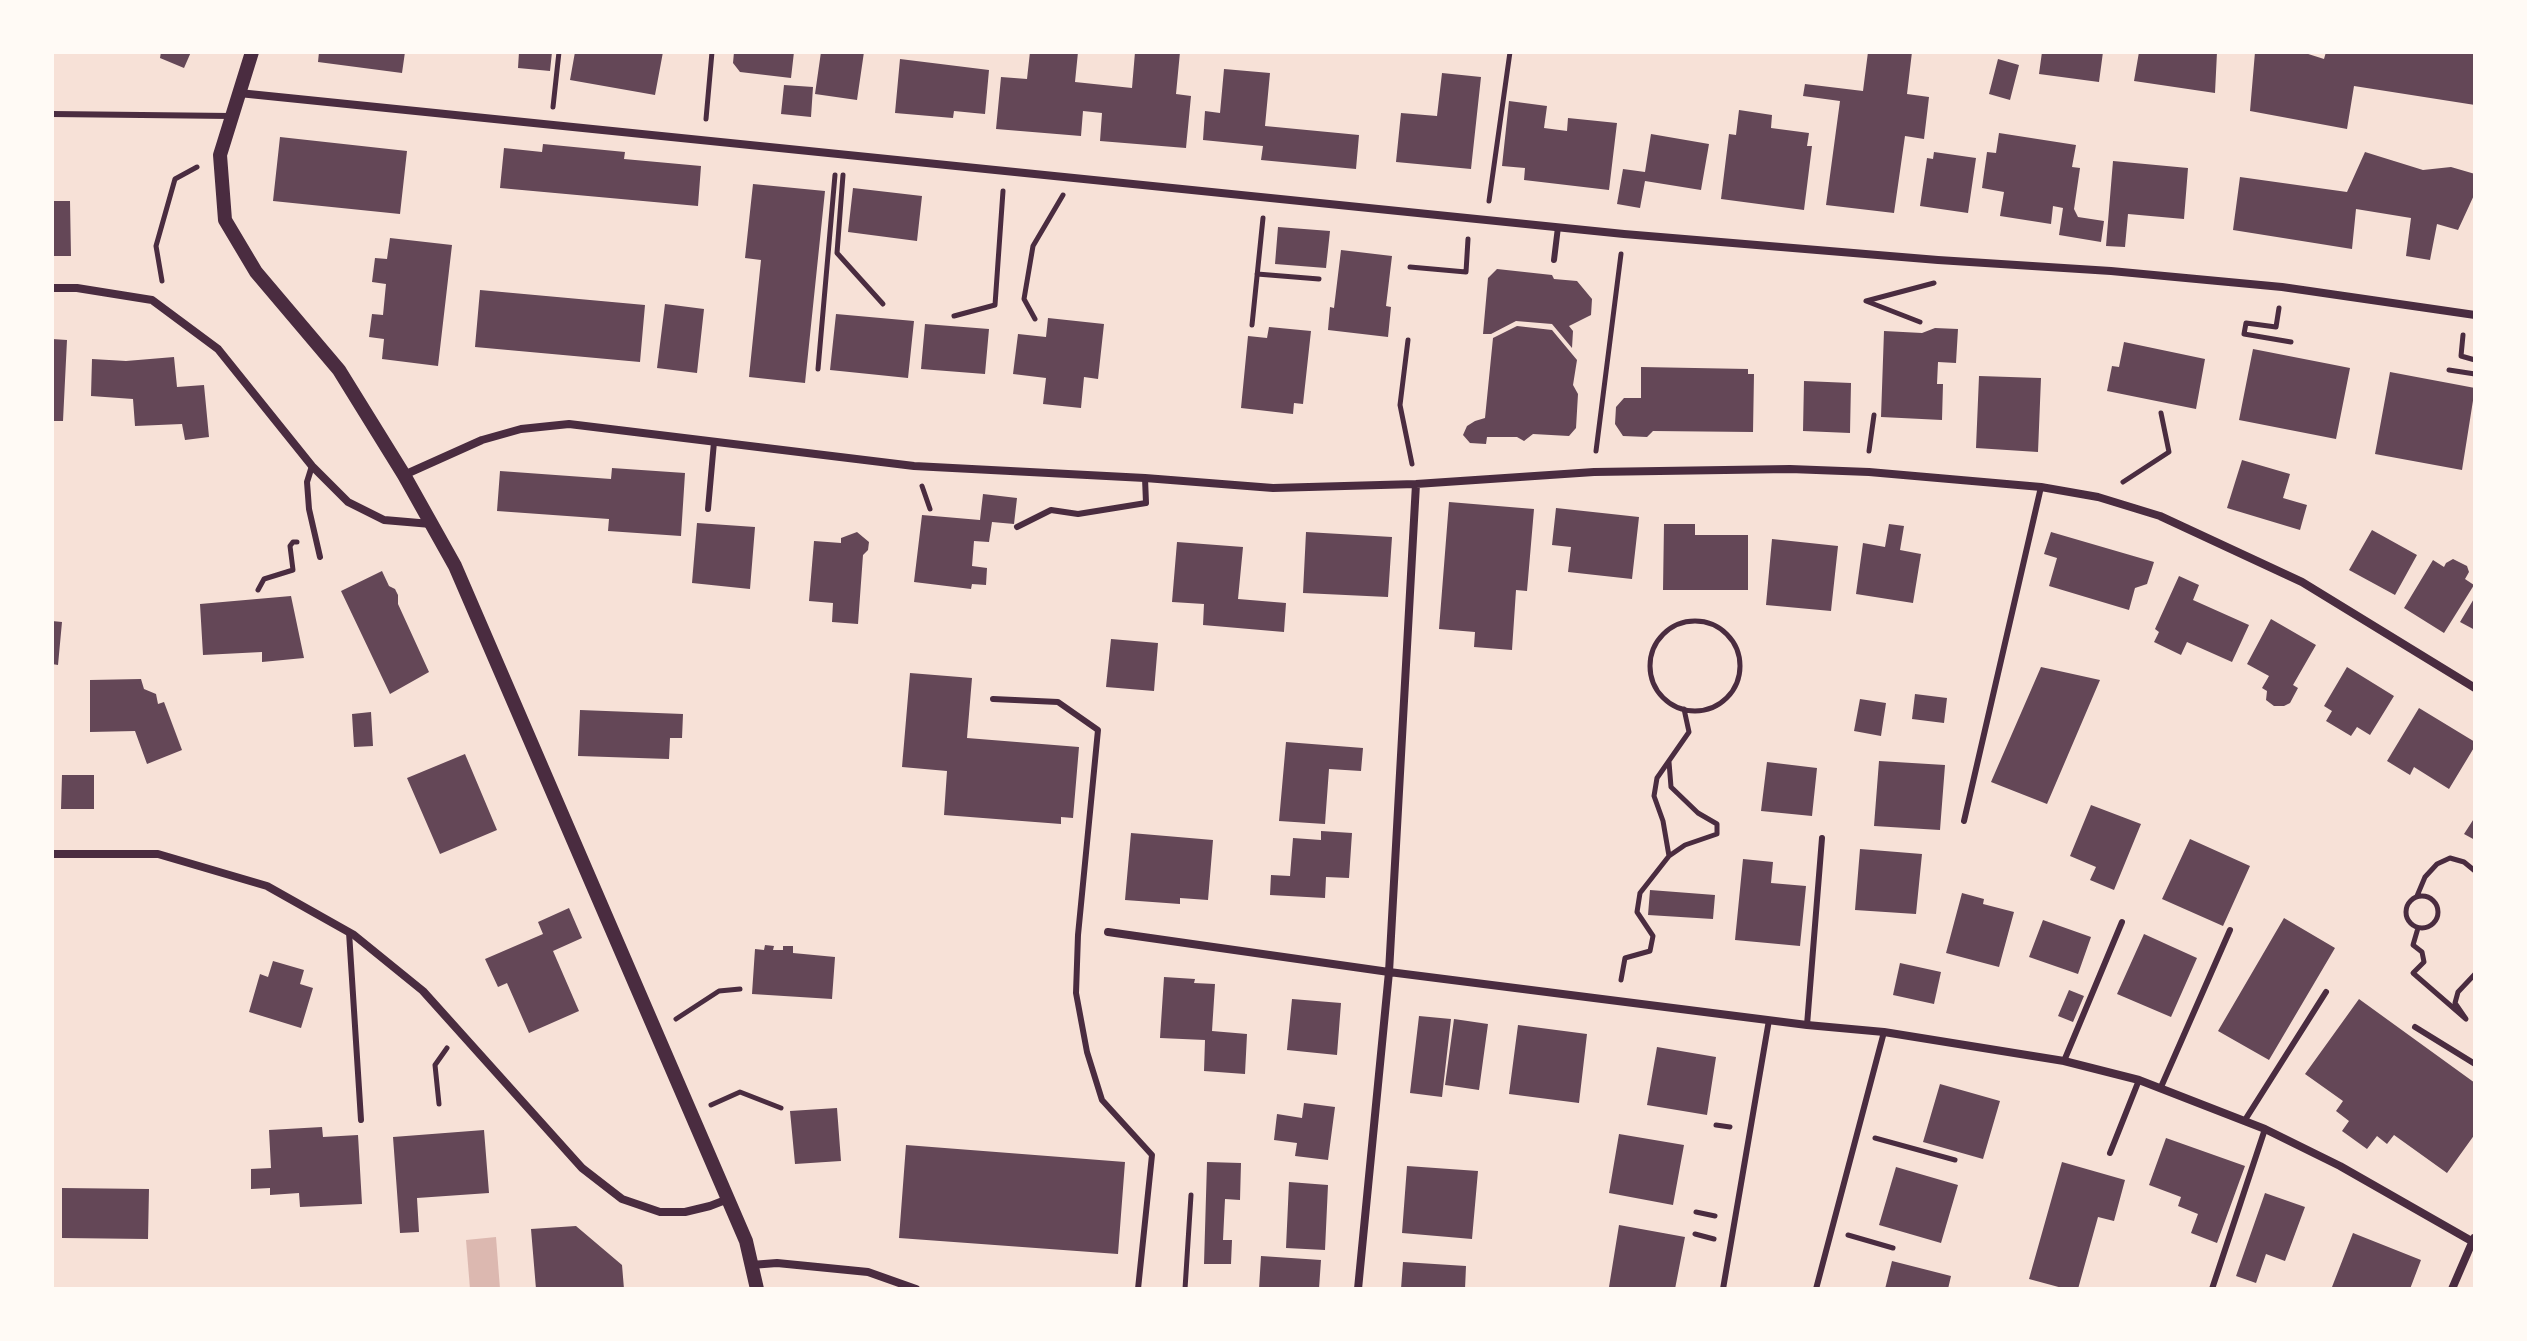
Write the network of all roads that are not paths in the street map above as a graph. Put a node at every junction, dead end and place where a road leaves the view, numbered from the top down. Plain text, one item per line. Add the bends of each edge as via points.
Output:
1 (252, 52) edge
2 (238, 93) junction
3 (52, 114) edge
4 (231, 116) junction
5 (1558, 227) junction
6 (1554, 260) dead end
7 (52, 288) edge
8 (2470, 315) edge
9 (714, 442) junction
10 (312, 466) junction
11 (404, 475) junction
12 (1145, 478) junction
13 (1416, 484) junction
14 (2041, 487) junction
15 (708, 509) dead end
16 (433, 524) junction
17 (1017, 527) dead end
18 (320, 557) road end
19 (2475, 688) edge
20 (993, 699) dead end
21 (1964, 821) dead end
22 (1822, 838) dead end
23 (52, 854) edge
24 (2122, 922) dead end
25 (2230, 930) dead end
26 (349, 932) junction
27 (1108, 932) dead end
28 (1389, 972) junction
29 (2326, 992) dead end
30 (1769, 1020) junction
31 (1807, 1025) junction
32 (2415, 1027) dead end
33 (1884, 1032) junction
34 (2064, 1061) junction
35 (2475, 1064) edge
36 (2139, 1080) junction
37 (2161, 1087) junction
38 (361, 1120) dead end
39 (2245, 1120) junction
40 (2265, 1129) junction
41 (2110, 1153) dead end
42 (728, 1199) junction
43 (2474, 1239) edge
44 (751, 1265) junction
45 (757, 1289) edge
46 (916, 1289) edge
47 (1138, 1289) edge
48 (1358, 1289) edge
49 (1723, 1289) edge
50 (1816, 1289) edge
51 (2212, 1289) edge
52 (2452, 1289) edge

1 - 2 street
2 - 4 street
2 - 5 street
3 - 4 lane
4 - 11 street via 220,155 225,220 256,272 339,370
5 - 6 lane
5 - 8 street via 2282,287
7 - 10 street via 152,300 218,349
9 - 11 street via 569,424 521,429 482,440
9 - 12 street via 921,467
9 - 15 lane
10 - 16 street via 348,502 384,520
10 - 18 lane via 309,509
11 - 16 street
12 - 13 street via 1273,488
12 - 17 lane via 1146,503 1078,514 1051,510
13 - 14 street via 1594,472 1790,469
13 - 28 street
14 - 19 street via 2160,516 2302,582
14 - 21 lane
16 - 42 street
20 - 47 lane via 1058,702 1098,730 1076,993 1102,1100 1152,1155
22 - 31 lane
23 - 26 street via 158,854 267,886
24 - 34 lane
25 - 37 lane
26 - 38 lane
26 - 42 street via 423,991 582,1168 622,1199 660,1212 685,1212
27 - 28 street
28 - 30 street
28 - 48 street
29 - 39 lane
30 - 31 street
30 - 49 lane
31 - 33 street
32 - 35 lane
33 - 34 street
33 - 50 lane
34 - 36 street
36 - 37 street
36 - 41 lane
37 - 39 street
39 - 40 street
40 - 43 street
40 - 51 lane
42 - 44 street
43 - 52 street
44 - 45 street
44 - 46 street via 868,1272

